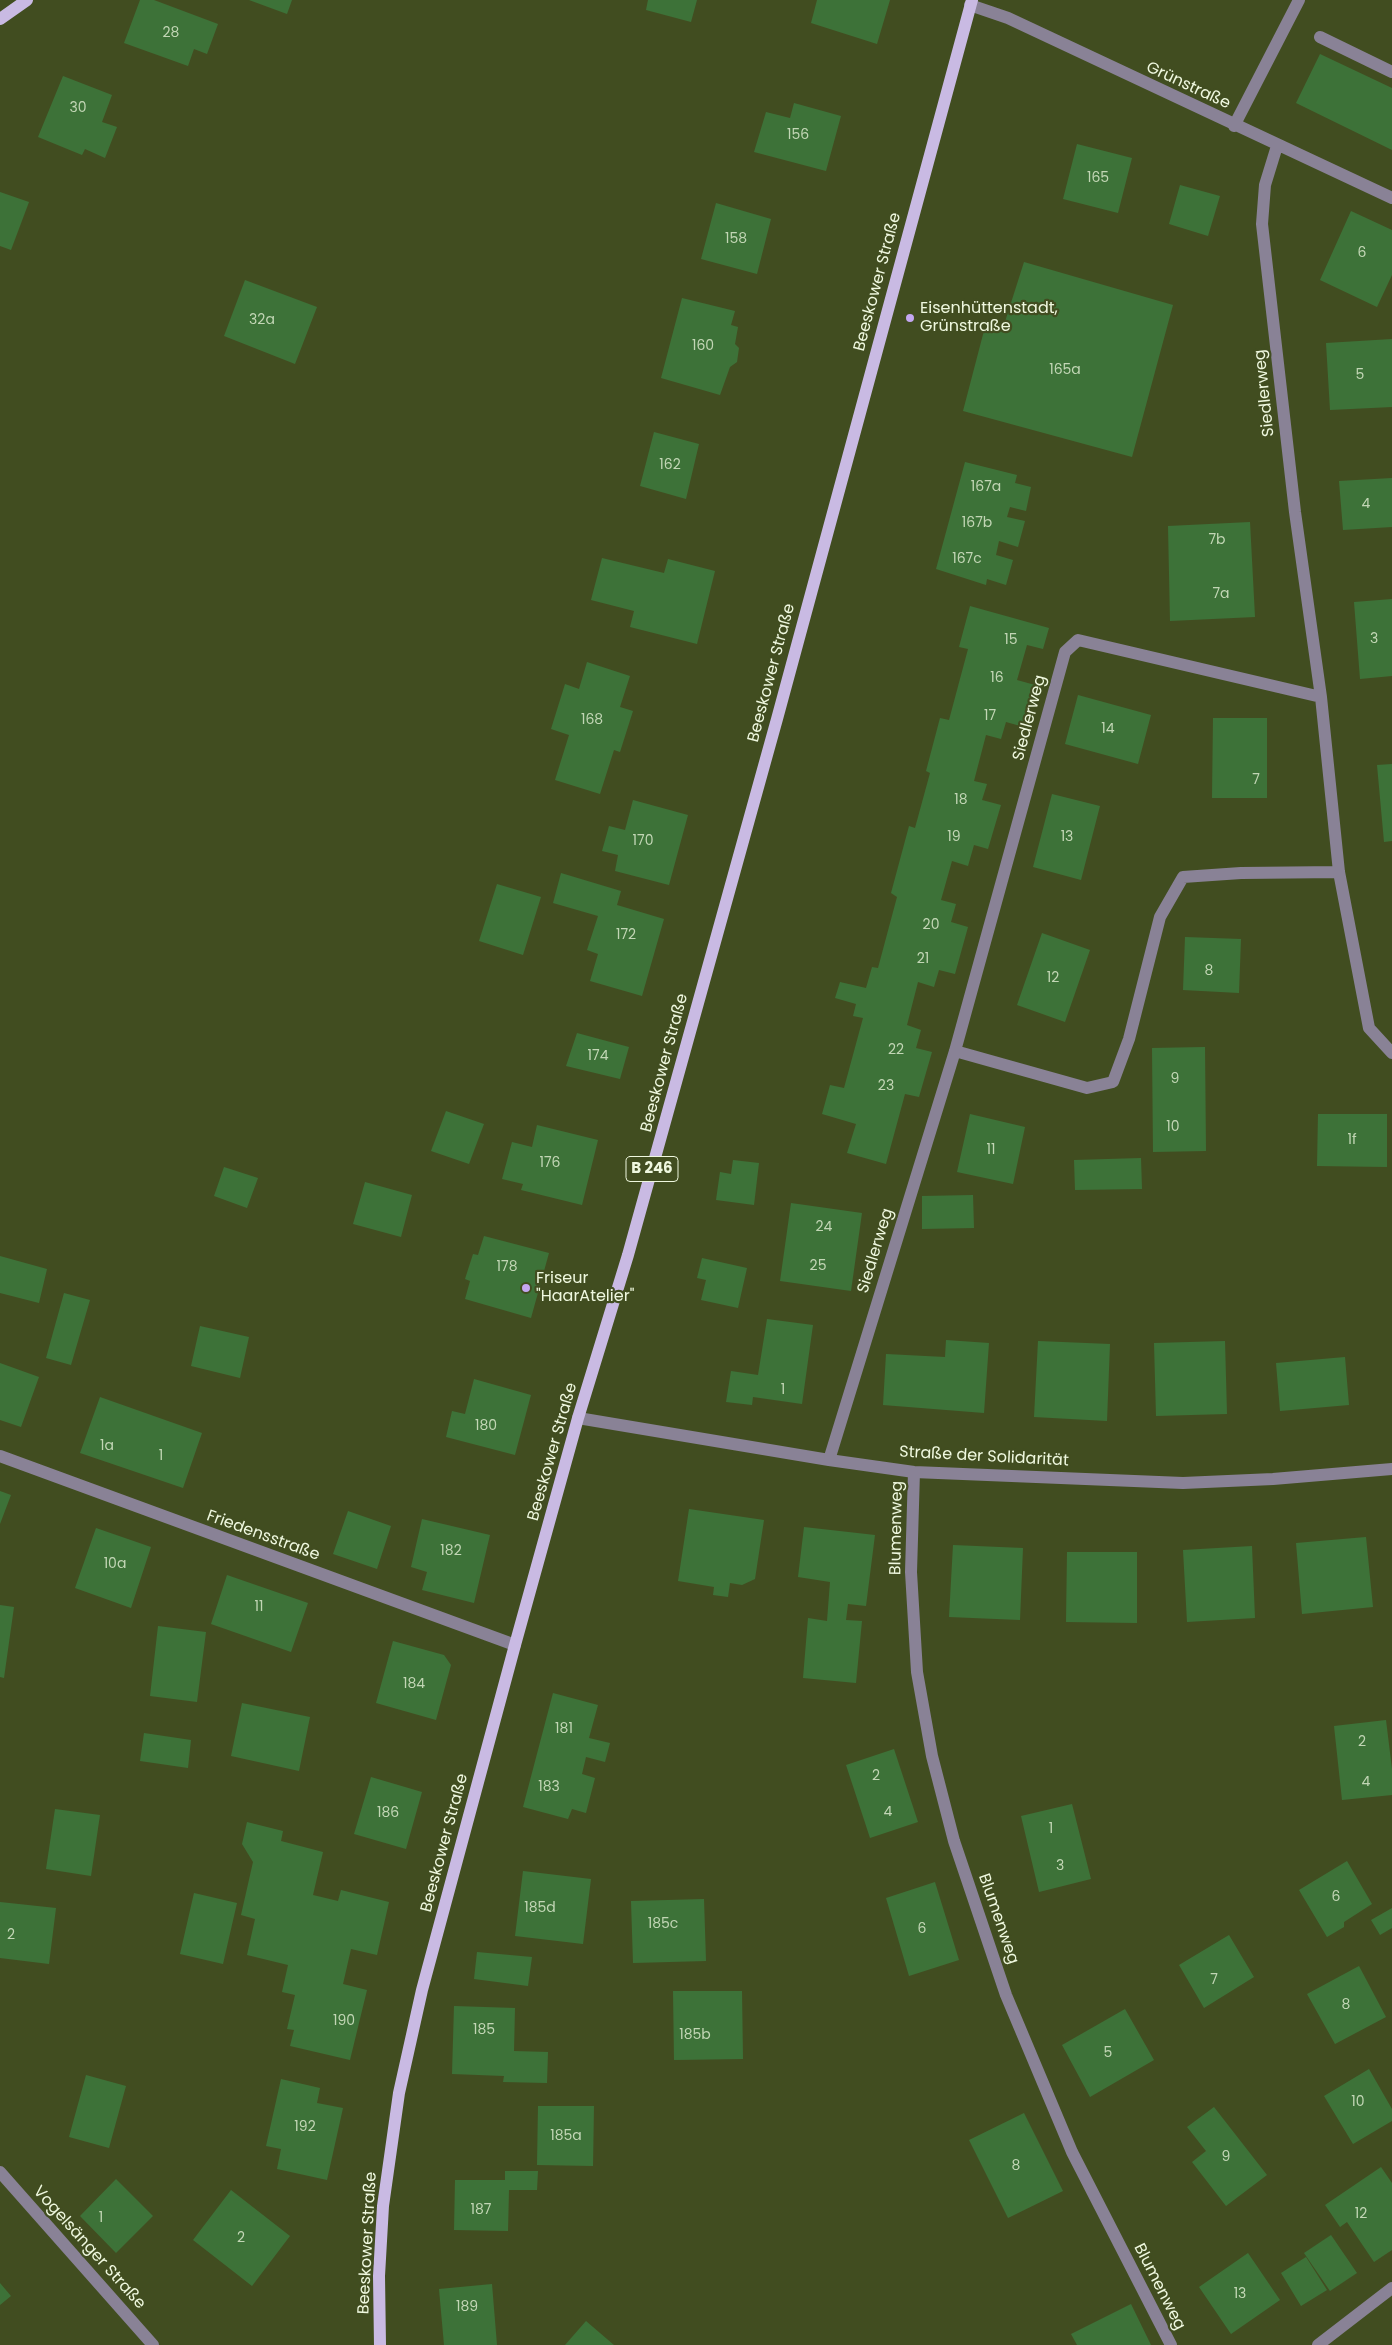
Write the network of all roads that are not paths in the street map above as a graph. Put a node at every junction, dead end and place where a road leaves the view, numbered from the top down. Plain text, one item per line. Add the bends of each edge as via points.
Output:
1 (27, 0) edge
2 (1300, 0) edge
3 (971, 3) edge
4 (0, 19) edge
5 (1320, 37) dead end
6 (1392, 72) edge
7 (1234, 126) junction
8 (1277, 146) junction
9 (1392, 198) edge
10 (1321, 697) junction
11 (1339, 872) junction
12 (955, 1051) junction
13 (1392, 1052) edge
14 (578, 1418) junction
15 (0, 1456) edge
16 (829, 1460) junction
17 (1392, 1469) edge
18 (914, 1472) junction
19 (515, 1645) junction
20 (0, 2172) edge
21 (1392, 2288) edge
22 (153, 2345) edge
23 (380, 2345) edge
24 (1171, 2345) edge
25 (1318, 2345) edge

1 - 4 main road
2 - 7 street
3 - 7 street, Grünstraße
3 - 14 main road, Beeskower Straße / B 246 via 642,1207
5 - 6 street
7 - 8 street, Grünstraße
8 - 9 street, Grünstraße
8 - 10 street, Siedlerweg via 1265,185 1262,224 1295,512
10 - 11 street, Siedlerweg
10 - 12 street, Siedlerweg via 1078,640 1065,652
11 - 12 street via 1183,877 1160,916 1129,1038 1113,1082 1087,1088
11 - 13 street, Siedlerweg via 1369,1028
12 - 16 street, Siedlerweg
14 - 16 street, Straße der Solidarität
14 - 19 main road, Beeskower Straße / B 246
15 - 19 street, Friedensstraße
16 - 18 street, Straße der Solidarität
17 - 18 street, Straße der Solidarität via 1183,1483
18 - 24 street, Blumenweg via 911,1572 917,1672 932,1756 954,1841 1006,1995 1072,2152
19 - 23 main road, Beeskower Straße / B 246 via 422,1990 399,2093 382,2206
20 - 22 street, Vogelsänger Straße
21 - 25 street

